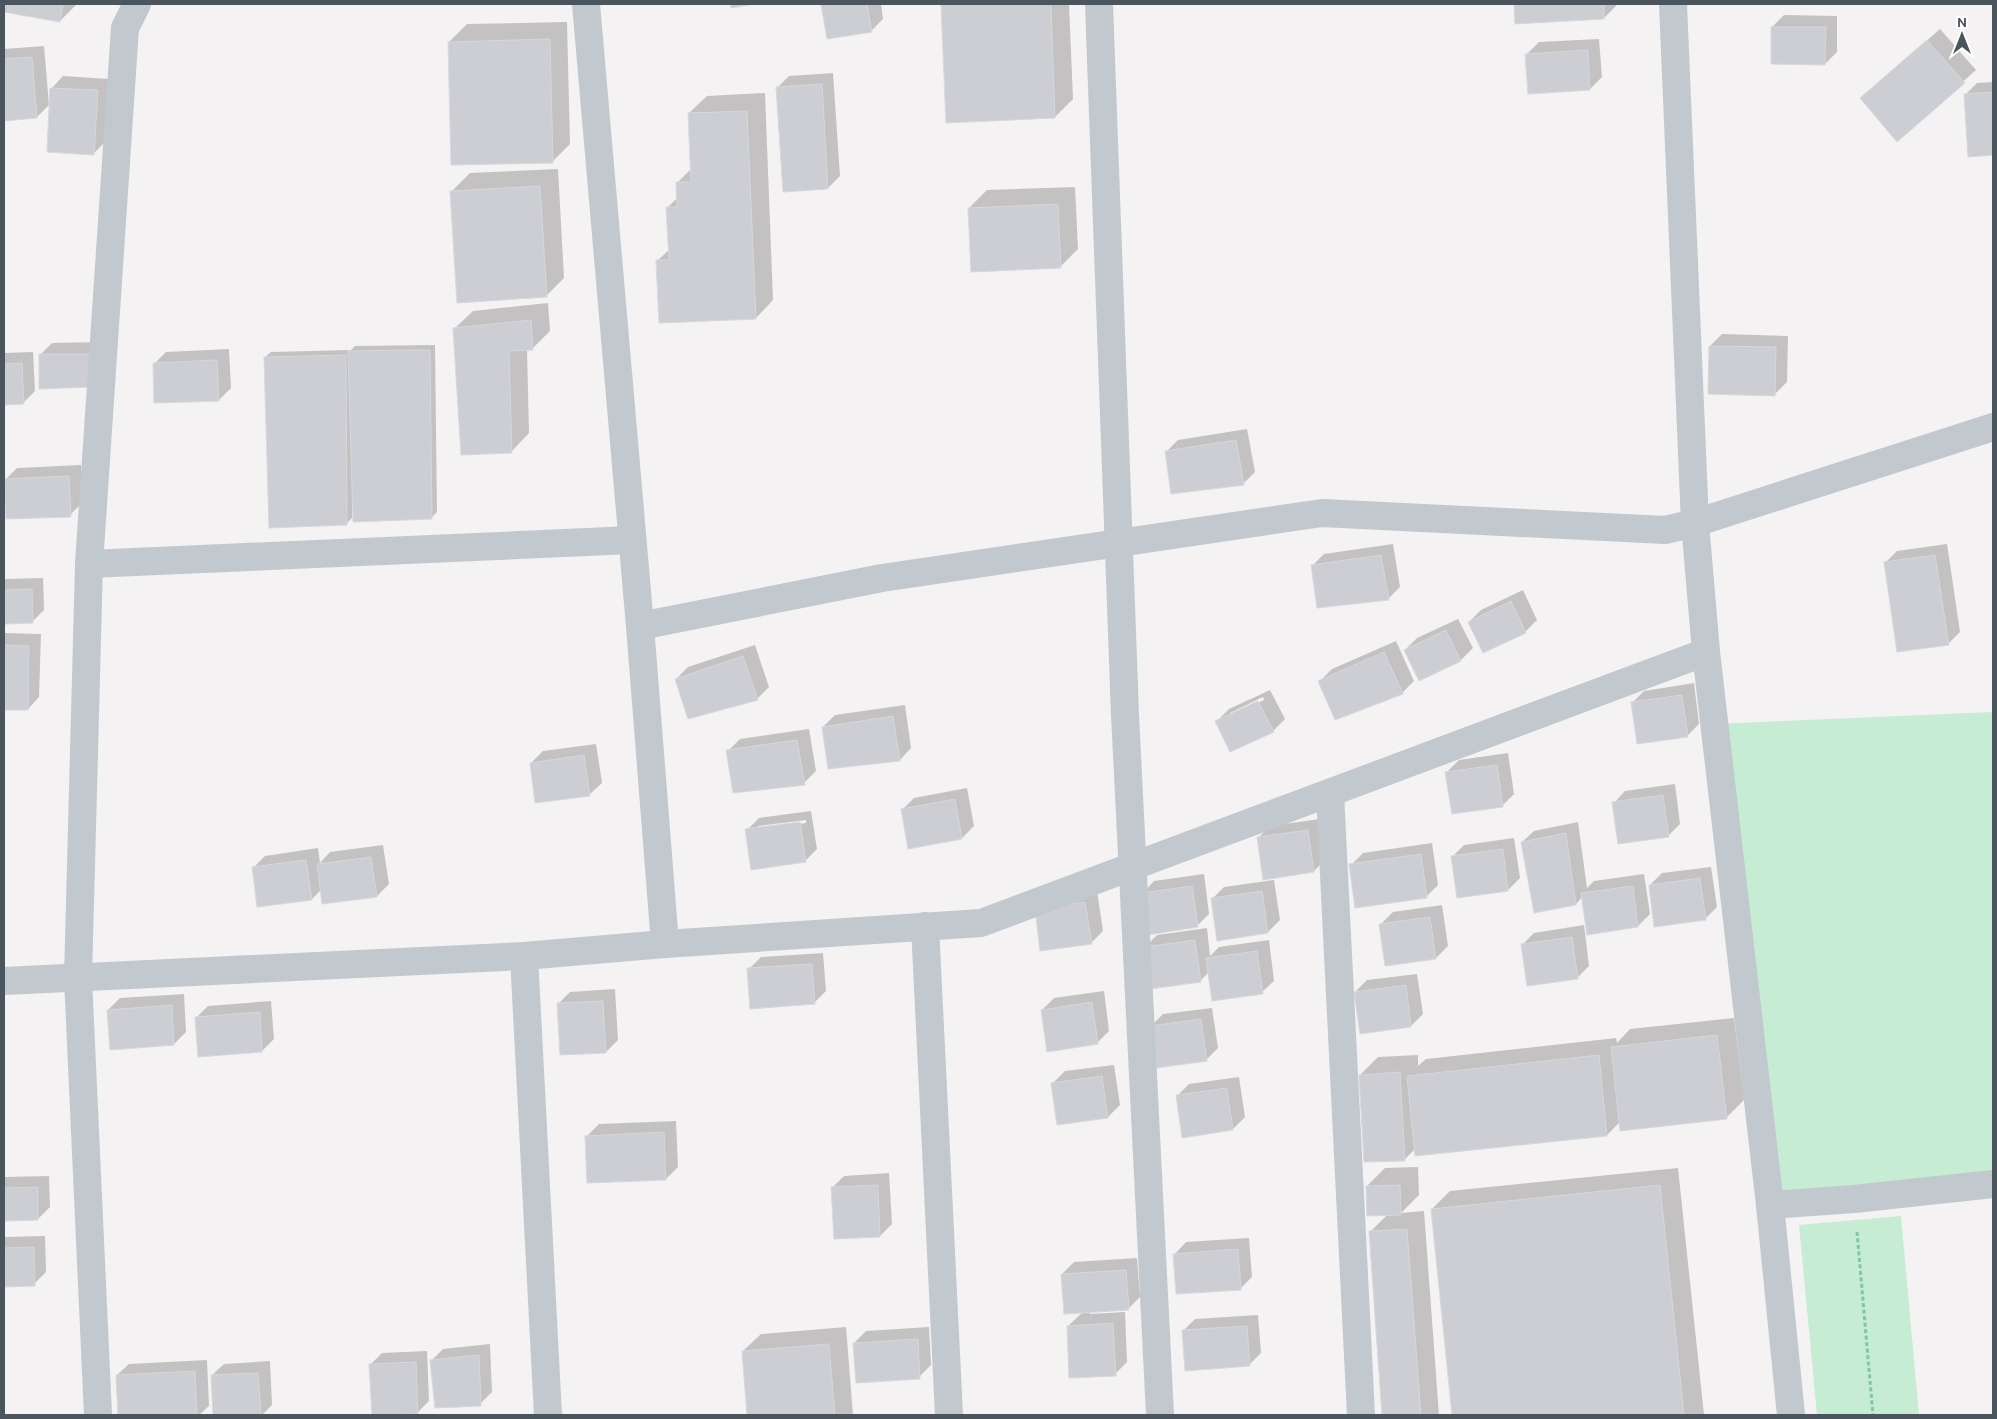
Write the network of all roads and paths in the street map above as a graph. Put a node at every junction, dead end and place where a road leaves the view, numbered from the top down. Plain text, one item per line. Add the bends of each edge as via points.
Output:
1 (138, 4) edge
2 (586, 4) edge
3 (1099, 4) edge
4 (1673, 4) edge
5 (1993, 427) edge
6 (1695, 523) junction
7 (632, 540) junction
8 (1118, 544) junction
9 (89, 564) junction
10 (640, 626) junction
11 (1706, 652) junction
12 (1330, 794) junction
13 (1132, 868) junction
14 (925, 926) junction
15 (665, 944) junction
16 (524, 956) junction
17 (78, 978) junction
18 (4, 981) edge
19 (1993, 1184) edge
20 (1854, 1199) junction
21 (1770, 1205) junction
22 (98, 1415) edge
23 (548, 1415) edge
24 (949, 1415) edge
25 (1160, 1415) edge
26 (1361, 1415) edge
27 (1791, 1415) edge
28 (1874, 1415) edge

1 - 9 street via 126,28
2 - 7 street
3 - 8 street
4 - 6 street
5 - 6 street
6 - 8 street via 1665,530 1322,513
6 - 11 street
7 - 9 street
7 - 10 street
8 - 10 street via 882,578
8 - 13 street
9 - 17 street
10 - 15 street
11 - 12 street
11 - 21 street
12 - 13 street
12 - 26 street
13 - 14 street via 981,923
13 - 25 street
14 - 15 street
14 - 24 street
15 - 16 street
16 - 17 street
16 - 23 street
17 - 18 street
17 - 22 street
19 - 20 street
20 - 21 street
20 - 28 path
21 - 27 street

